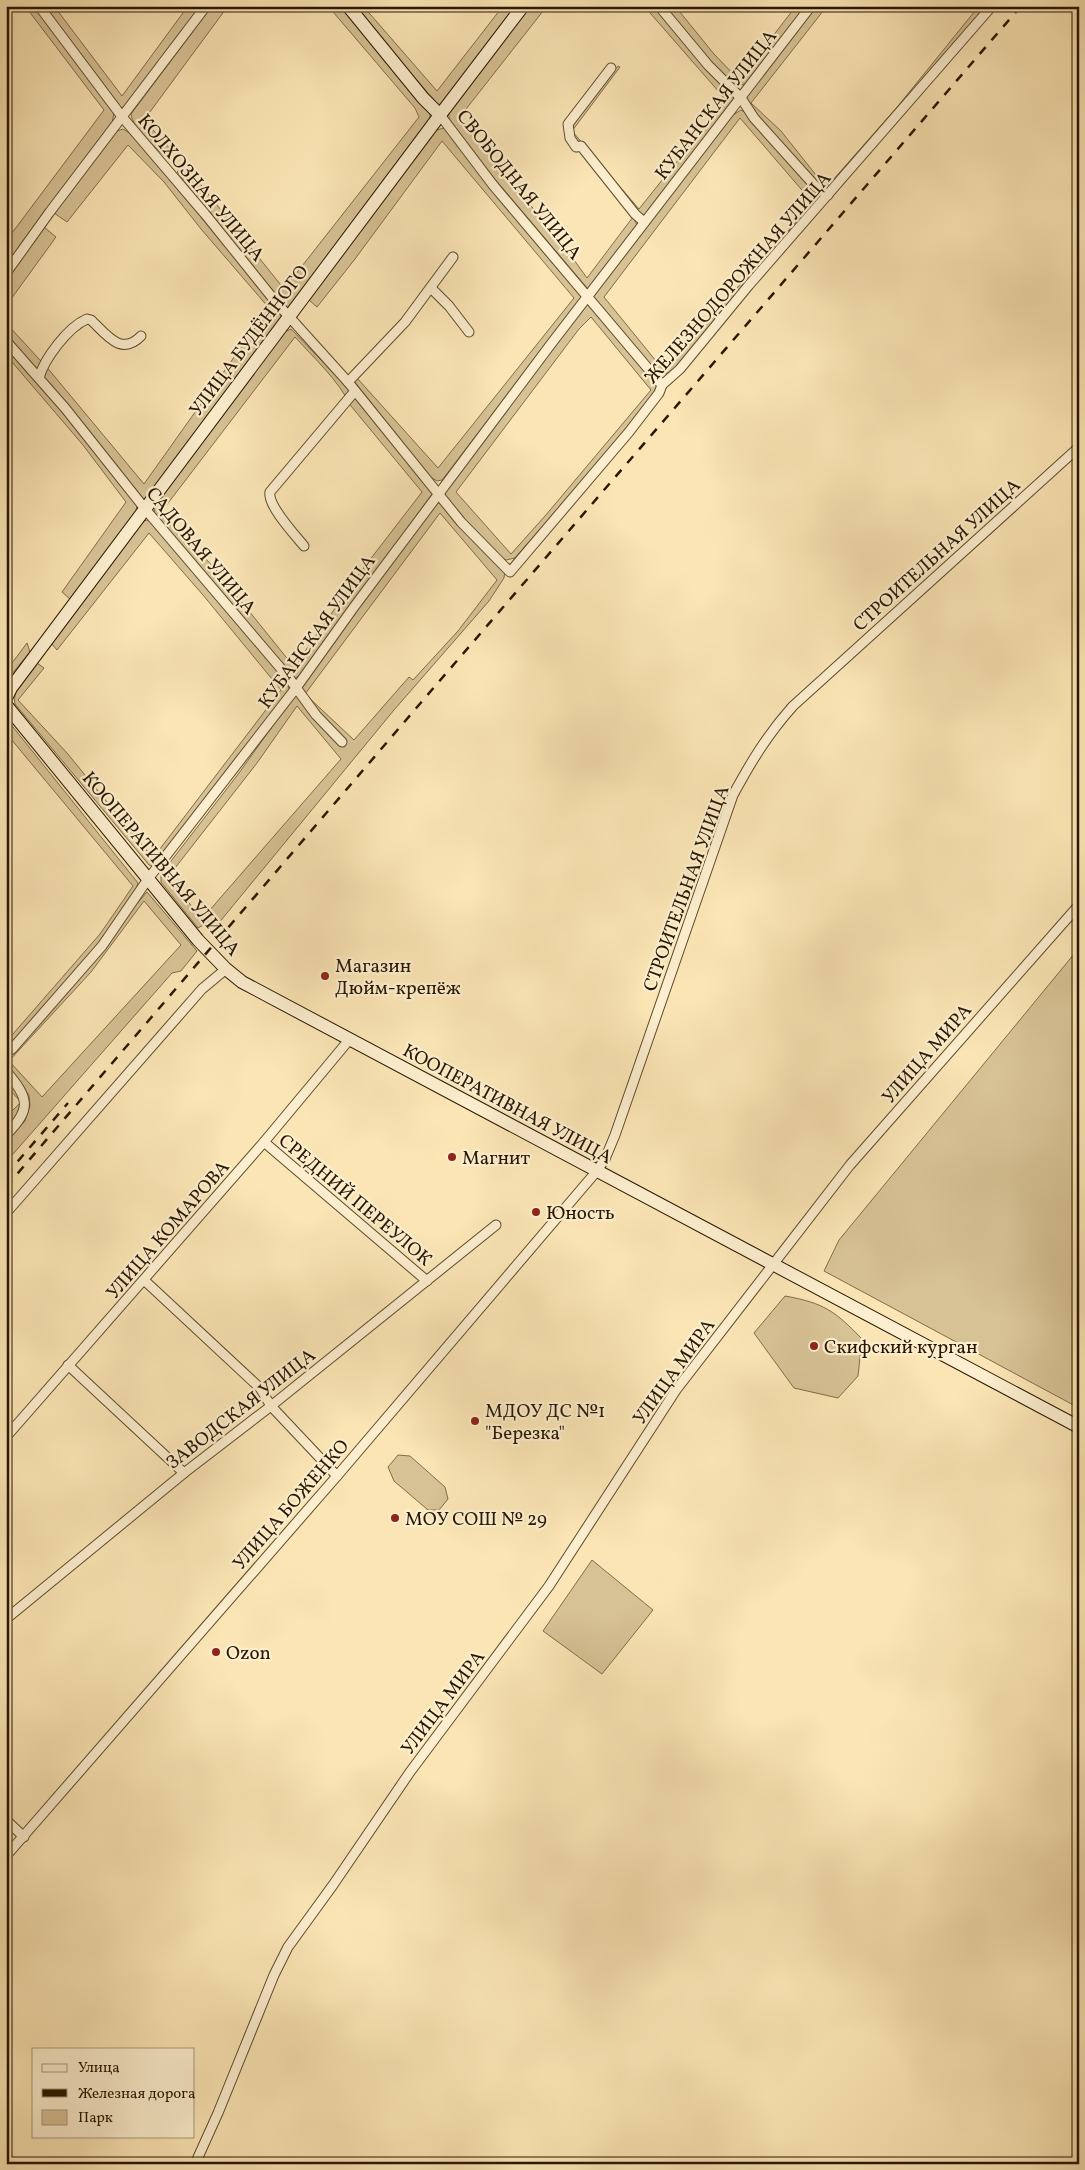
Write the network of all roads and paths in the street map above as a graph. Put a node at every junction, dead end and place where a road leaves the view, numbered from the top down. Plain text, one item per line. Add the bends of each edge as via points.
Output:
1 (39, 6) edge
2 (206, 6) edge
3 (348, 6) edge
4 (523, 6) edge
5 (659, 6) edge
6 (811, 6) edge
7 (992, 6) edge
8 (611, 68) dead end
9 (741, 98) junction
10 (440, 115) junction
11 (123, 118) junction
12 (828, 195) junction
13 (644, 222) junction
14 (453, 257) dead end
15 (6, 273) edge
16 (431, 288) junction
17 (588, 297) junction
18 (289, 315) junction
19 (469, 332) dead end
20 (142, 336) dead end
21 (6, 341) edge
22 (39, 378) junction
23 (348, 382) junction
24 (662, 385) junction
25 (355, 391) junction
26 (1079, 447) edge
27 (438, 494) junction
28 (146, 510) junction
29 (304, 546) dead end
30 (510, 572) joint
31 (296, 688) junction
32 (6, 698) edge
33 (6, 705) edge
34 (342, 742) dead end
35 (148, 880) junction
36 (1079, 905) edge
37 (226, 969) junction
38 (350, 1040) junction
39 (6, 1052) edge
40 (6, 1071) edge
41 (6, 1135) edge
42 (264, 1142) junction
43 (596, 1172) junction
44 (6, 1214) edge
45 (496, 1225) dead end
46 (772, 1264) junction
47 (144, 1280) junction
48 (428, 1281) junction
49 (68, 1365) junction
50 (271, 1406) junction
51 (1079, 1427) edge
52 (6, 1437) edge
53 (184, 1473) junction
54 (337, 1476) junction
55 (6, 1619) edge
56 (6, 1820) edge
57 (24, 1837) junction
58 (6, 1856) edge
59 (195, 2164) edge

1 - 11 street, КОЛХОЗНАЯ УЛИЦА
2 - 11 street
3 - 10 street, СВОБОДНАЯ УЛИЦА
4 - 10 street, УЛИЦА БУДЁННОГО
5 - 9 street
6 - 9 street, КУБАНСКАЯ УЛИЦА
7 - 12 street, ЖЕЛЕЗНОДОРОЖНАЯ УЛИЦА
8 - 13 street via 568,124 568,132 576,147 581,146
9 - 12 street via 766,132 816,187
9 - 13 street, КУБАНСКАЯ УЛИЦА
10 - 17 street, СВОБОДНАЯ УЛИЦА via 493,185
10 - 18 street, УЛИЦА БУДЁННОГО
11 - 15 street
11 - 18 street, КОЛХОЗНАЯ УЛИЦА
12 - 24 street, ЖЕЛЕЗНОДОРОЖНАЯ УЛИЦА via 680,369
13 - 17 street, КУБАНСКАЯ УЛИЦА
14 - 16 street
16 - 19 street
16 - 23 street via 405,322
17 - 24 street, СВОБОДНАЯ УЛИЦА
17 - 27 street, КУБАНСКАЯ УЛИЦА
18 - 23 street, КОЛХОЗНАЯ УЛИЦА
18 - 28 street, УЛИЦА БУДЁННОГО
20 - 22 street via 135,343 120,345 87,318 46,359
21 - 22 street, САДОВАЯ УЛИЦА
22 - 28 street, САДОВАЯ УЛИЦА
23 - 25 street, КОЛХОЗНАЯ УЛИЦА
24 - 30 street, ЖЕЛЕЗНОДОРОЖНАЯ УЛИЦА via 629,432
25 - 27 street, КОЛХОЗНАЯ УЛИЦА
25 - 29 street via 270,492 273,506
26 - 43 street, СТРОИТЕЛЬНАЯ УЛИЦА via 793,706 755,754 727,810 615,1135
27 - 30 street, КОЛХОЗНАЯ УЛИЦА
27 - 31 street, КУБАНСКАЯ УЛИЦА
28 - 31 street, САДОВАЯ УЛИЦА
28 - 32 street, УЛИЦА БУДЁННОГО
31 - 34 street, САДОВАЯ УЛИЦА via 316,716
31 - 35 street, КУБАНСКАЯ УЛИЦА
33 - 35 street, КООПЕРАТИВНАЯ УЛИЦА
35 - 37 street, КООПЕРАТИВНАЯ УЛИЦА
35 - 39 street, КУБАНСКАЯ УЛИЦА via 102,946
36 - 46 street, УЛИЦА МИРА via 850,1165
37 - 38 street, КООПЕРАТИВНАЯ УЛИЦА via 242,982
37 - 44 street via 202,989
38 - 42 street, УЛИЦА КОМАРОВА
38 - 43 street, КООПЕРАТИВНАЯ УЛИЦА
40 - 41 street via 26,1099 20,1122
42 - 47 street, УЛИЦА КОМАРОВА
42 - 48 street, СРЕДНИЙ ПЕРЕУЛОК
43 - 46 street, КООПЕРАТИВНАЯ УЛИЦА
43 - 54 street, УЛИЦА БОЖЕНКО
45 - 48 street, ЗАВОДСКАЯ УЛИЦА
46 - 51 street, КООПЕРАТИВНАЯ УЛИЦА
46 - 59 street, УЛИЦА МИРА via 676,1390 549,1586 410,1772 288,1946
47 - 49 street, УЛИЦА КОМАРОВА
47 - 50 street via 260,1388
48 - 50 street, ЗАВОДСКАЯ УЛИЦА
49 - 52 street, УЛИЦА КОМАРОВА
49 - 53 street
50 - 53 street, ЗАВОДСКАЯ УЛИЦА
50 - 54 street
53 - 55 street, ЗАВОДСКАЯ УЛИЦА
54 - 57 street, УЛИЦА БОЖЕНКО
56 - 57 street
57 - 58 street, УЛИЦА БОЖЕНКО

